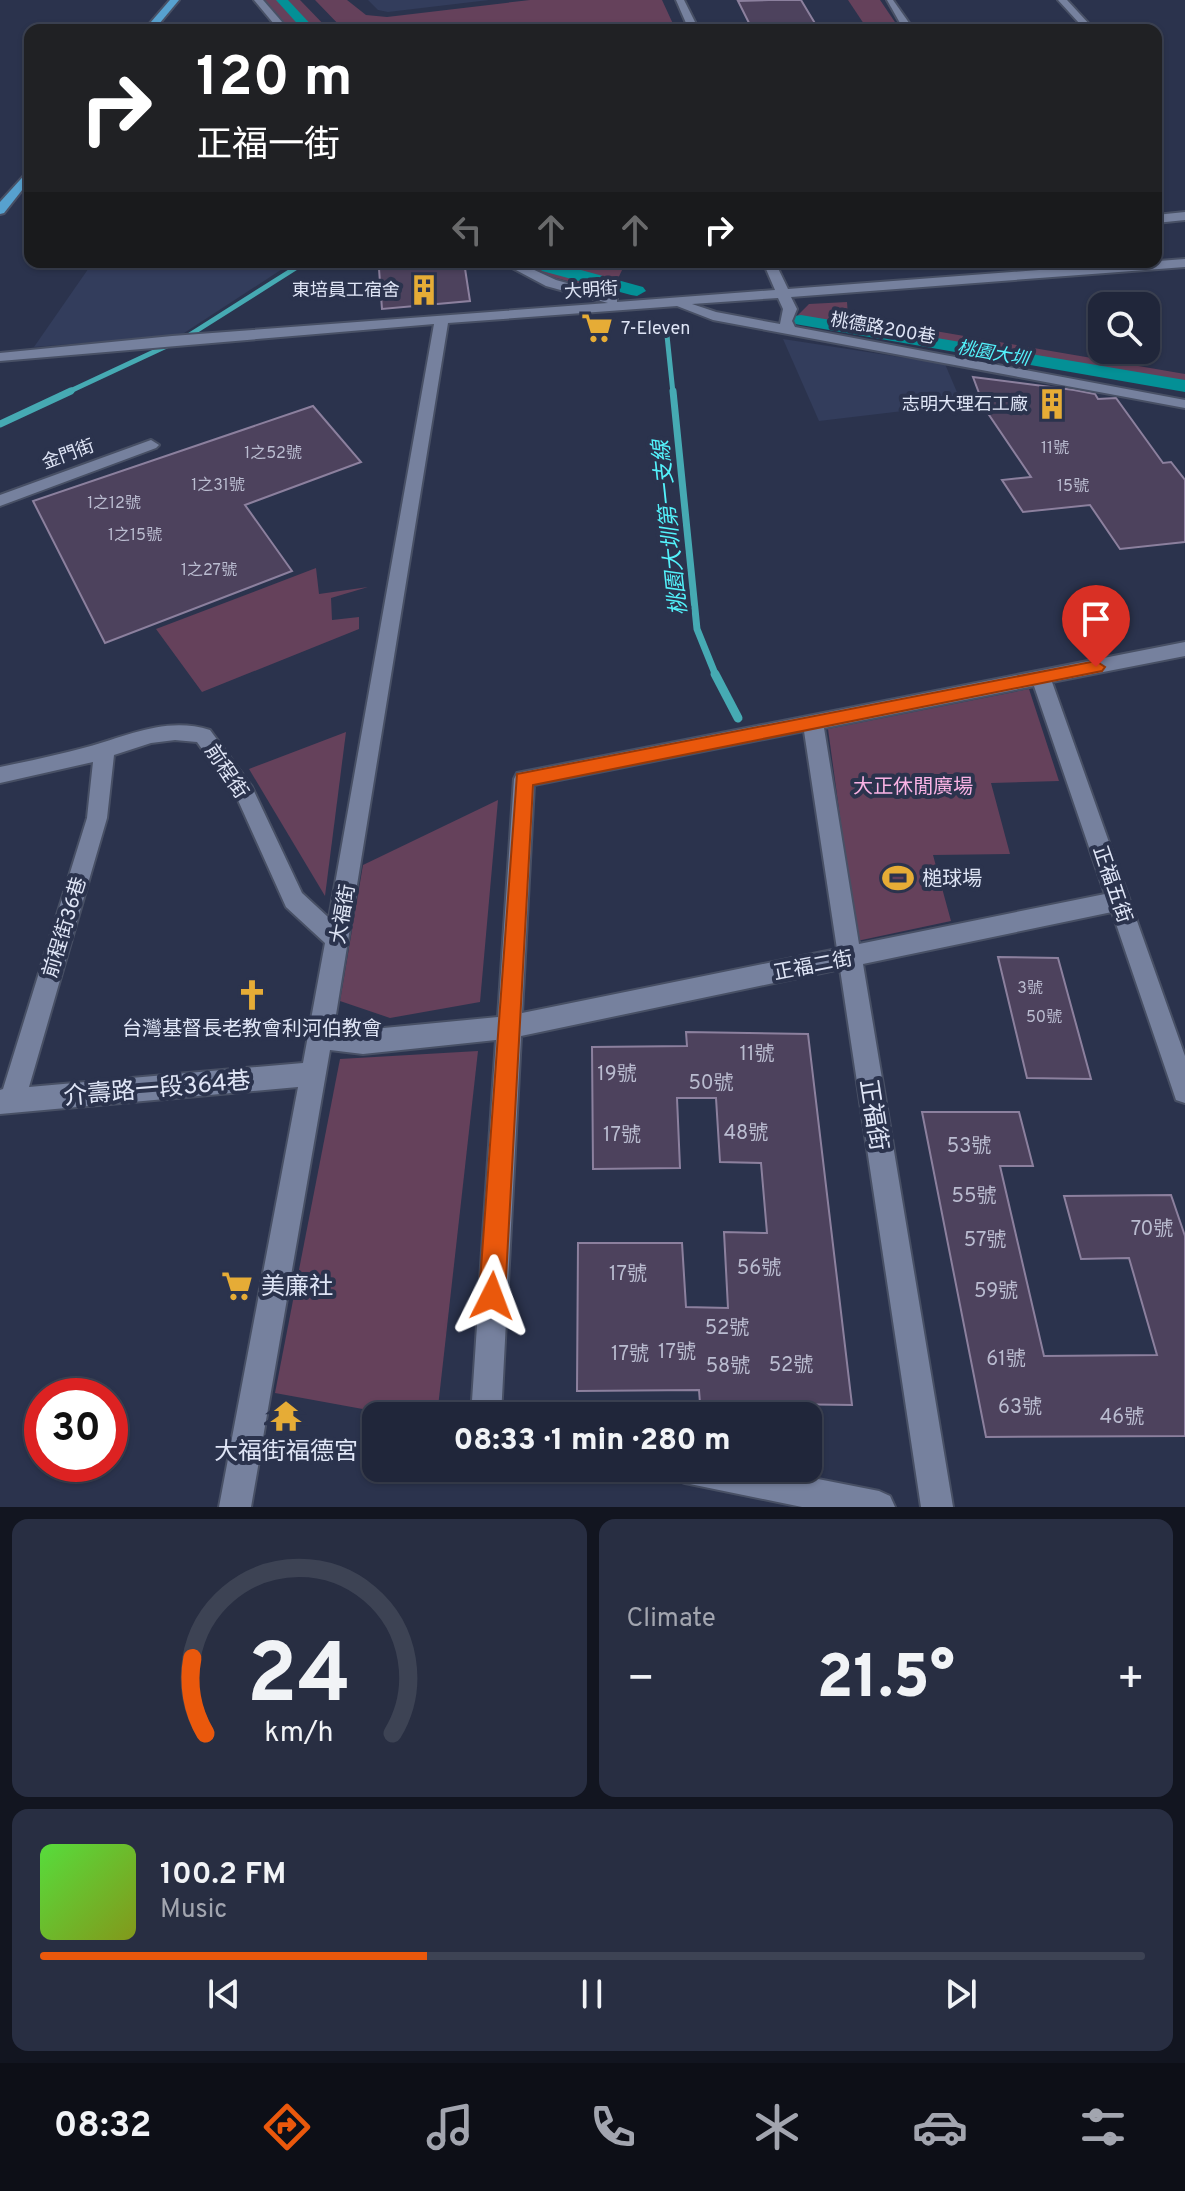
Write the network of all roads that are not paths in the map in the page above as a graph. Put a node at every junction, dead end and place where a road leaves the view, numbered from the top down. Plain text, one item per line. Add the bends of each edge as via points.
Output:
1 (175, 0) edge
2 (258, 0) edge
3 (680, 0) edge
4 (1062, 0) edge
5 (890, 2) dead end
6 (154, 24) edge
7 (279, 24) edge
8 (691, 24) edge
9 (905, 24) edge
10 (1084, 24) edge
11 (24, 180) edge
12 (0, 210) edge
13 (1185, 216) edge
14 (1162, 218) edge
15 (1185, 263) edge
16 (1162, 265) edge
17 (520, 268) edge
18 (772, 268) edge
19 (1116, 268) edge
20 (782, 292) junction
21 (670, 302) junction
22 (442, 319) junction
23 (789, 330) junction
24 (0, 357) edge
25 (1185, 404) edge
26 (151, 445) dead end
27 (0, 501) edge
28 (1185, 649) edge
29 (1041, 678) junction
30 (813, 723) junction
31 (104, 751) junction
32 (0, 775) edge
33 (1119, 901) junction
34 (337, 940) junction
35 (849, 958) junction
36 (507, 1027) junction
37 (320, 1037) junction
38 (314, 1074) junction
39 (1185, 1091) edge
40 (6, 1101) edge
41 (487, 1402) edge
42 (755, 1482) edge
43 (235, 1507) edge
44 (879, 1507) edge
45 (937, 1507) edge

1 - 6 main road
2 - 7 street
3 - 8 street
4 - 10 street
5 - 9 street
11 - 12 main road
13 - 14 street
15 - 16 street, 大明街
17 - 21 street via 594,296
18 - 20 street
19 - 20 street, 大明街
20 - 21 street, 大明街
20 - 23 street via 790,309 785,321
21 - 22 street, 大明街
21 - 23 street, 桃德路200巷
22 - 24 street, 大明街
22 - 34 street, 大福街
23 - 25 street, 桃德路200巷
26 - 27 street, 金門街
28 - 29 street
29 - 30 street
29 - 33 street, 正福五街
30 - 35 street, 正福街
30 - 36 street via 524,779
31 - 32 street, 前程街
31 - 34 street, 前程街 via 150,734 180,730 203,735 245,793 294,900
31 - 40 street, 前程街36巷 via 97,818
33 - 35 street, 正福二街
33 - 39 street, 正福五街
34 - 37 street, 大福街
35 - 36 street, 正福二街
35 - 45 street, 正福街
36 - 37 street, 正福二街 via 363,1042
36 - 41 street
37 - 38 street, 大福街
38 - 40 street, 介壽路一段364巷
38 - 43 street, 大福街
42 - 44 street

